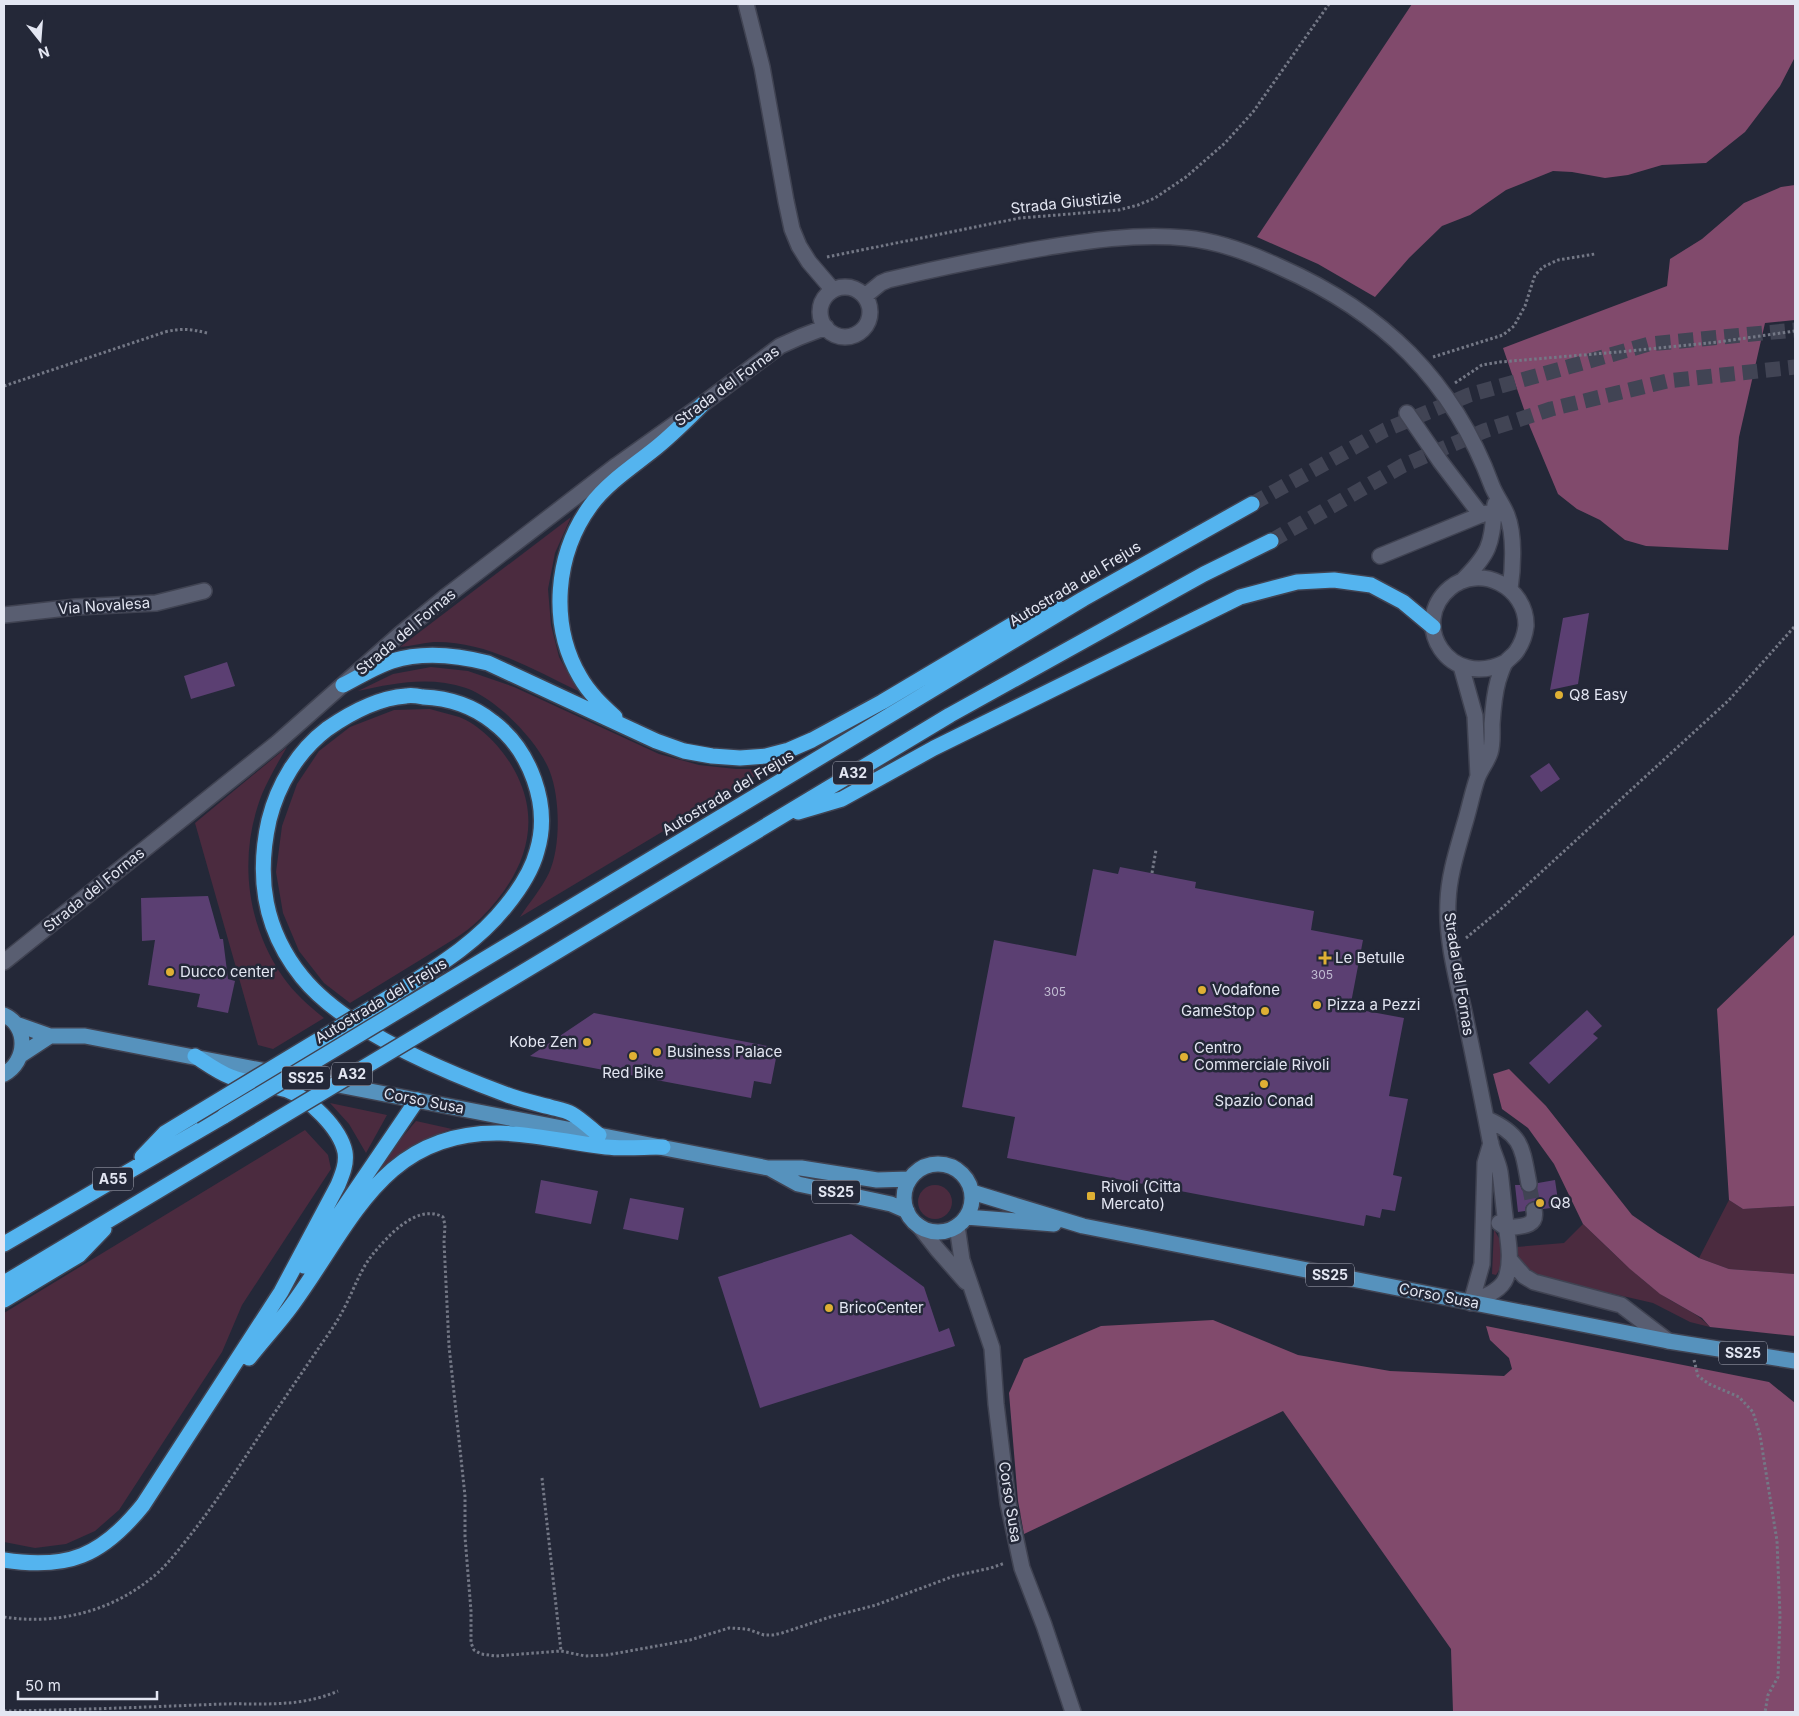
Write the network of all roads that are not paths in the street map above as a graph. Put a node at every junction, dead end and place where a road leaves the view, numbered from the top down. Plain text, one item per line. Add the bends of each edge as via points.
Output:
1 (746, 4) edge
2 (833, 290) junction
3 (865, 296) junction
4 (826, 328) junction
5 (704, 403) junction
6 (1407, 413) dead end
7 (1496, 495) junction
8 (1252, 504) tunnel mouth
9 (1487, 514) junction
10 (1271, 541) tunnel mouth
11 (1380, 556) dead end
12 (1462, 581) junction
13 (1510, 589) junction
14 (204, 591) dead end
15 (1083, 600) junction
16 (4, 615) edge
17 (1433, 627) junction
18 (1506, 662) junction
19 (1461, 666) junction
20 (343, 685) junction
21 (623, 725) junction
22 (1478, 776) junction
23 (775, 819) junction
24 (4, 962) edge
25 (10, 1020) edge
26 (50, 1036) junction
27 (21, 1056) junction
28 (195, 1056) junction
29 (4, 1074) edge
30 (417, 1100) junction
31 (224, 1116) joint
32 (1487, 1119) junction
33 (261, 1129) joint
34 (599, 1135) junction
35 (1491, 1143) junction
36 (663, 1147) junction
37 (133, 1168) junction
38 (768, 1168) junction
39 (1485, 1169) junction
40 (910, 1179) junction
41 (1529, 1184) tunnel mouth
42 (972, 1192) junction
43 (907, 1210) junction
44 (1534, 1210) dead end
45 (117, 1215) junction
46 (961, 1222) junction
47 (919, 1226) junction
48 (1083, 1226) junction
49 (1506, 1228) junction
50 (4, 1244) edge
51 (1510, 1260) junction
52 (4, 1283) edge
53 (970, 1286) junction
54 (281, 1292) junction
55 (4, 1300) edge
56 (1471, 1303) junction
57 (1668, 1341) junction
58 (1795, 1361) edge
59 (205, 1411) junction
60 (4, 1560) edge
61 (1073, 1712) edge

1 - 2 street via 762,67 792,229 809,262
2 - 3 street via 853,288
2 - 4 street via 826,296 820,312
3 - 4 street via 870,313 864,328 857,334 840,336
3 - 7 street via 888,280 1000,256 1110,238 1185,238 1230,247 1299,275 1357,308 1386,331 1418,362 1442,392 1468,431
4 - 5 street, Strada del Fornas via 780,346
5 - 20 street, Strada del Fornas via 616,465 444,598
5 - 21 highway via 592,504 577,528 566,556 559,607 571,658 596,699
6 - 9 street via 1440,461
7 - 9 street
7 - 13 street via 1510,528 1513,569
8 - 15 highway, Autostrada del Frejus / A32
9 - 11 street
9 - 12 street via 1493,533 1489,548 1480,563
10 - 23 highway, A32 via 1065,650
12 - 13 street via 1488,578
12 - 17 street via 1440,599 1434,612
13 - 18 street via 1522,606 1526,626 1523,640
14 - 16 street, Via Novalesa via 156,602 76,606
15 - 21 highway via 1020,620 812,740 766,756 740,758 684,751
15 - 31 highway, Autostrada del Frejus / A32, bridge
17 - 19 street via 1441,650
17 - 23 highway via 1403,602 1371,585 1334,580 1297,582 1240,596 934,748 842,799
18 - 19 street via 1484,670
18 - 22 street, Strada del Fornas via 1494,702 1490,753
19 - 22 street, Strada del Fornas via 1474,716
20 - 21 highway via 392,661 416,656 464,657 488,663
20 - 24 street, Strada del Fornas via 277,743
22 - 32 street, Strada del Fornas via 1452,870 1448,925
23 - 33 highway, A32, bridge
25 - 26 main road, Corso Susa / SS25
25 - 27 main road, SS25 via 21,1034
26 - 27 main road
26 - 28 main road, Corso Susa / SS25 via 85,1036
27 - 29 main road via 16,1065
28 - 30 main road, Corso Susa / SS25
28 - 54 highway via 231,1077 287,1090 304,1098 323,1115 345,1152 345,1166 338,1185
30 - 34 main road, Corso Susa / SS25
30 - 54 highway via 306,1264
31 - 37 highway, A55
32 - 35 street, Strada del Fornas
32 - 41 street via 1504,1126 1520,1144
33 - 45 highway, A55
34 - 36 main road, Corso Susa / SS25
34 - 37 highway, bridge via 570,1113 471,1082 408,1052 344,1016 303,978 285,953 274,929 265,899 262,872 264,842 282,784 295,761 316,738 342,718 372,704 406,696 439,698 468,707 493,722 515,744 530,769 539,796 542,824 537,851 524,879 506,906 482,932 448,959 394,995 193,1116 164,1133
35 - 39 street, Strada del Fornas
35 - 49 street, Strada del Fornas via 1500,1172
36 - 38 main road, Corso Susa / SS25
36 - 59 highway via 608,1147 499,1133 462,1135 428,1146 381,1181 356,1210 292,1305
37 - 50 highway, A55
38 - 40 main road, Corso Susa / SS25 via 801,1168 877,1180
38 - 43 main road, Corso Susa / SS25 via 798,1184
39 - 49 street via 1491,1184 1496,1221
39 - 56 street, Strada del Fornas via 1482,1264
40 - 42 main road via 926,1166 945,1165 958,1170 967,1179
40 - 43 main road via 904,1197
42 - 46 main road via 971,1205
42 - 48 main road, Corso Susa / SS25
43 - 47 main road
44 - 49 street via 1531,1224
45 - 52 highway, A55
45 - 55 highway via 79,1255
46 - 47 main road, SS25 via 938,1232
46 - 48 main road, Corso Susa / SS25
46 - 53 street, Corso Susa via 962,1260
47 - 53 street, Corso Susa
48 - 56 main road, Corso Susa / SS25
49 - 51 street, Strada del Fornas
51 - 56 street, Strada del Fornas via 1501,1286
51 - 57 street via 1534,1282 1621,1305
53 - 61 street, Corso Susa via 992,1348 1008,1503 1019,1556
54 - 59 highway
56 - 57 main road, Corso Susa / SS25
57 - 58 main road, Corso Susa / SS25
59 - 60 highway via 143,1506 109,1540 91,1552 49,1564

